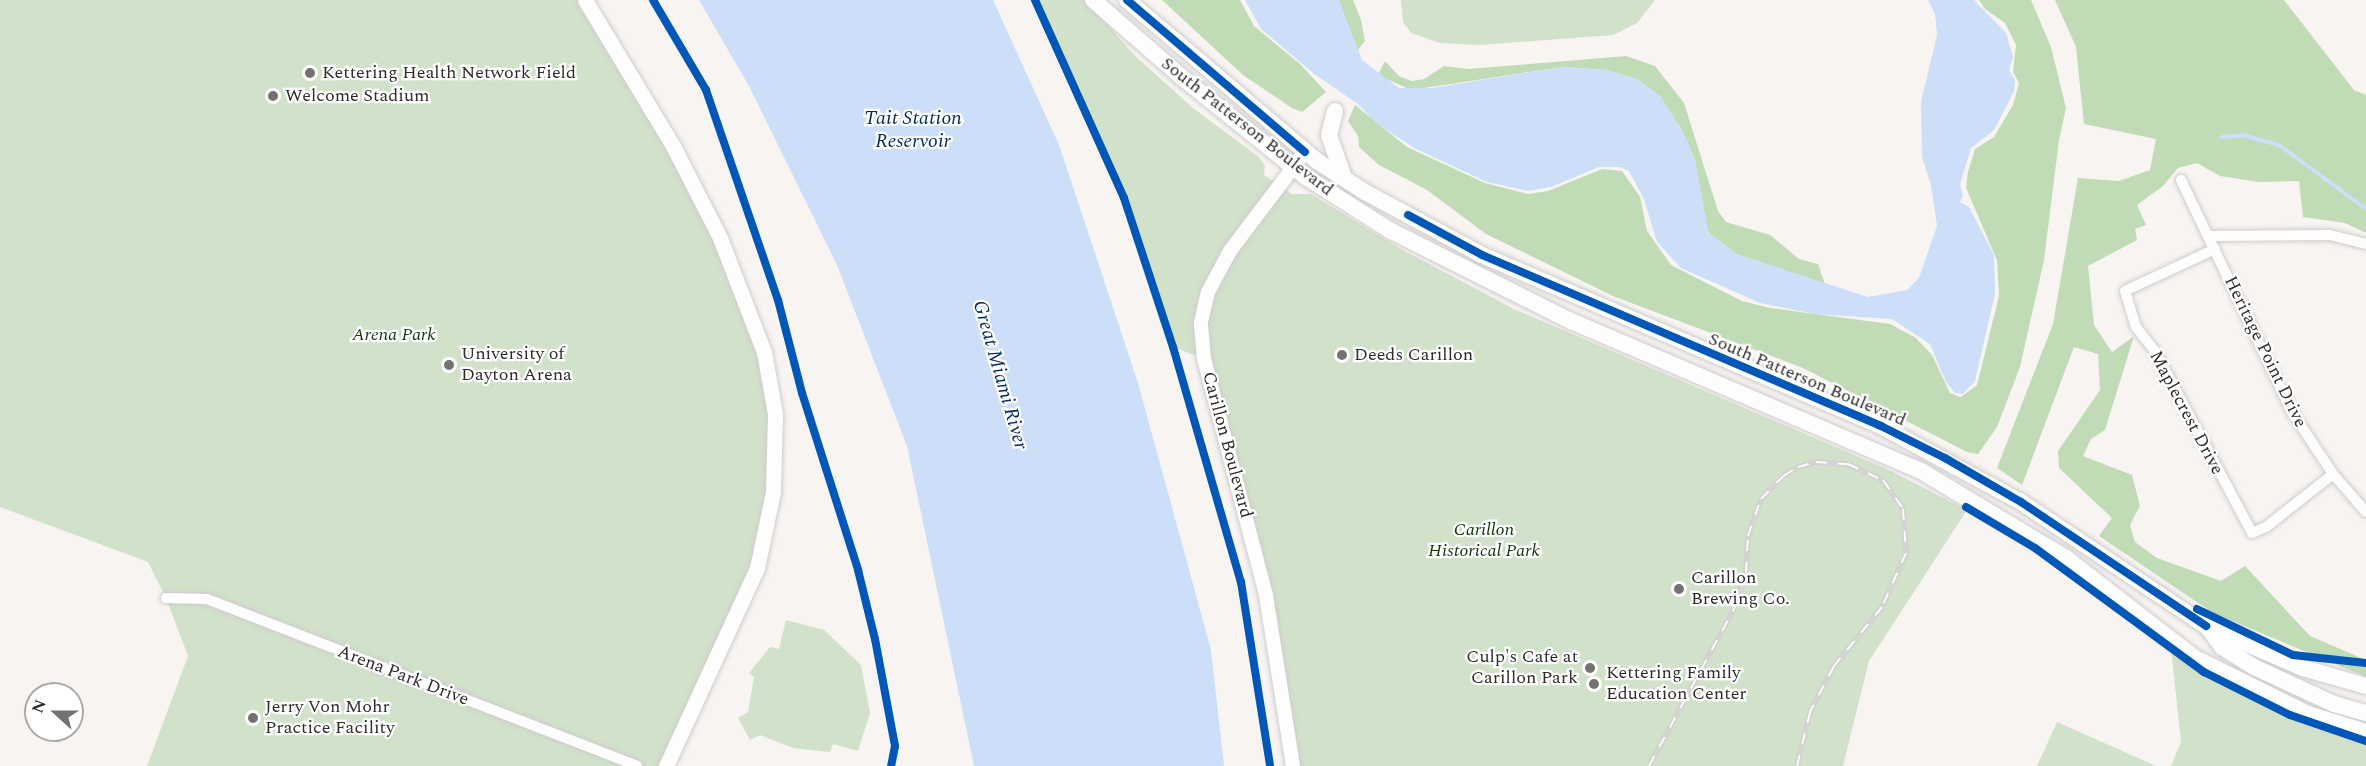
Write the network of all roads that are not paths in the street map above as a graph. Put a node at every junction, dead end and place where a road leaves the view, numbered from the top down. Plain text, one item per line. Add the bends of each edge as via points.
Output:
1 (585, 0) edge
2 (1093, 0) edge
3 (1127, 0) edge
4 (1335, 111) dead end
5 (1305, 152) junction
6 (1293, 166) junction
7 (1344, 178) junction
8 (2181, 180) dead end
9 (2209, 236) junction
10 (2366, 244) edge
11 (2215, 249) junction
12 (2333, 474) junction
13 (2366, 513) edge
14 (166, 598) dead end
15 (2206, 626) junction
16 (2366, 686) edge
17 (2366, 713) edge
18 (2366, 732) edge
19 (637, 766) edge
20 (666, 766) edge
21 (1293, 766) edge

1 - 20 main road via 666,135 720,238 764,351 775,414 774,492 757,568
2 - 6 main road, South Patterson Boulevard via 1184,80
3 - 5 main road, South Patterson Boulevard
4 - 7 main road via 1329,135
5 - 6 street, Carillon Boulevard
5 - 7 main road, South Patterson Boulevard
6 - 18 main road, South Patterson Boulevard via 1391,231 1454,265 1571,321 1921,471 2057,553 2204,663 2308,714
6 - 21 street, Carillon Boulevard via 1218,271 1201,322 1204,359 1266,595
7 - 15 main road, South Patterson Boulevard via 1482,255 1881,426 1945,458 2036,512
8 - 9 street, Heritage Point Drive
9 - 10 street via 2330,235
9 - 11 street, Heritage Point Drive
11 - 12 street, Heritage Point Drive via 2292,412
11 - 12 street, Maplecrest Drive via 2126,291 2136,327 2156,353 2252,533 2266,527
12 - 13 street, Heritage Point Drive
14 - 19 street, Arena Park Drive via 207,599
15 - 16 main road, South Patterson Boulevard via 2303,668
15 - 17 main road via 2223,647 2254,667 2334,704

